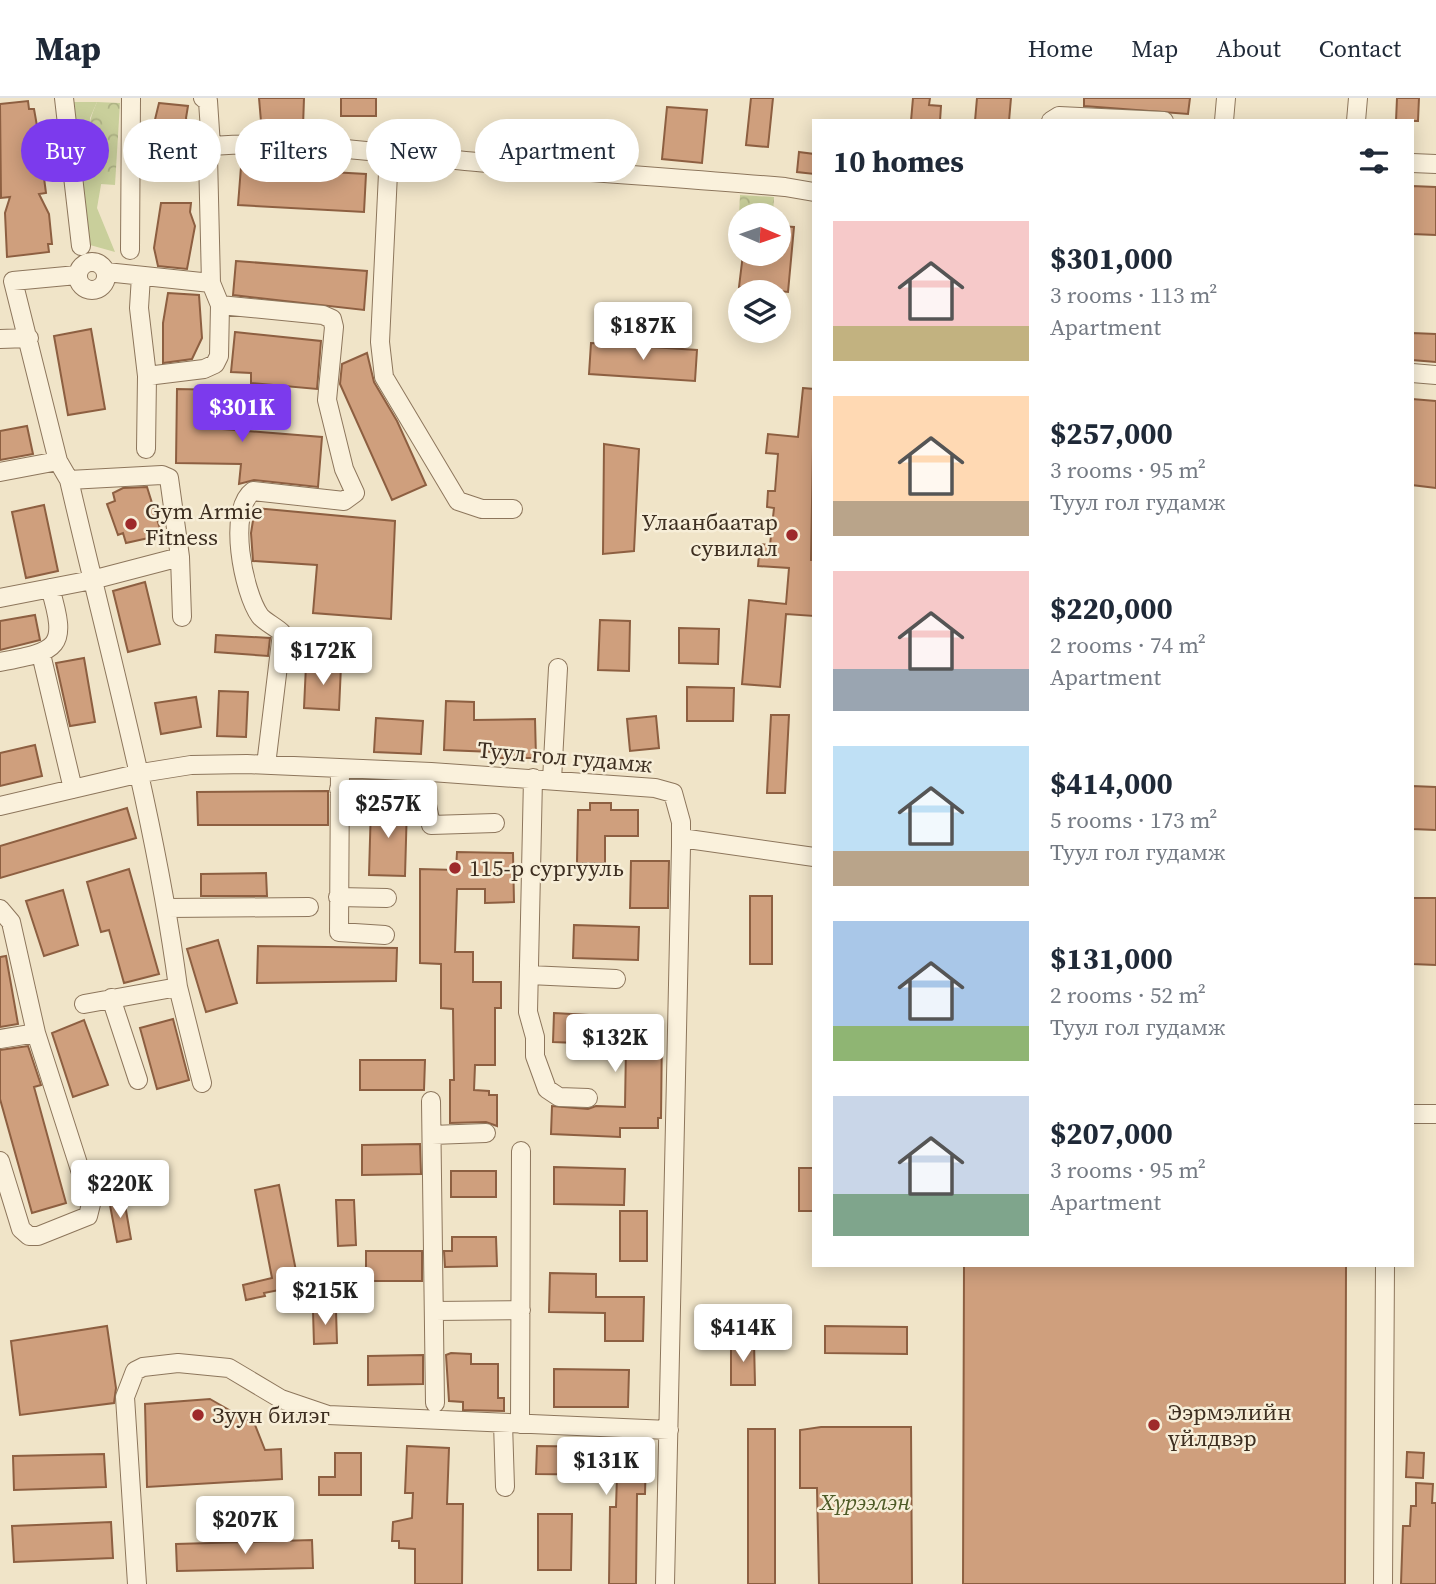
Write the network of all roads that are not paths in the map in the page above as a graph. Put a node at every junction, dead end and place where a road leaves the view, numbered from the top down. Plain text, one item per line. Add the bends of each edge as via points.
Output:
1 (64, 98) edge
2 (131, 98) edge
3 (203, 98) edge
4 (1226, 98) edge
5 (1358, 98) edge
6 (209, 119) edge
7 (1054, 119) edge
8 (1122, 119) edge
9 (1224, 119) edge
10 (1356, 119) edge
11 (221, 145) edge
12 (366, 150) edge
13 (461, 158) edge
14 (1414, 163) edge
15 (1436, 164) edge
16 (208, 182) edge
17 (387, 182) edge
18 (812, 192) edge
19 (81, 246) dead end
20 (130, 250) dead end
21 (141, 275) junction
22 (6, 277) edge
23 (211, 283) junction
24 (220, 305) junction
25 (0, 338) edge
26 (29, 338) junction
27 (1414, 373) edge
28 (1436, 375) edge
29 (147, 376) junction
30 (146, 449) dead end
31 (58, 461) junction
32 (0, 472) edge
33 (69, 480) junction
34 (513, 509) dead end
35 (180, 557) junction
36 (92, 580) junction
37 (50, 588) junction
38 (0, 598) edge
39 (182, 617) dead end
40 (41, 654) junction
41 (0, 662) edge
42 (558, 668) dead end
43 (266, 765) junction
44 (340, 769) junction
45 (141, 773) junction
46 (533, 778) junction
47 (552, 780) junction
48 (73, 789) junction
49 (339, 789) junction
50 (0, 806) edge
51 (495, 823) dead end
52 (681, 838) junction
53 (812, 857) edge
54 (338, 897) junction
55 (387, 898) dead end
56 (167, 908) junction
57 (309, 908) dead end
58 (0, 909) edge
59 (385, 935) dead end
60 (529, 975) junction
61 (616, 979) dead end
62 (178, 987) junction
63 (111, 999) junction
64 (84, 1004) dead end
65 (36, 1033) junction
66 (0, 1039) edge
67 (138, 1080) dead end
68 (202, 1083) dead end
69 (588, 1098) dead end
70 (431, 1101) dead end
71 (1414, 1114) edge
72 (1436, 1114) edge
73 (486, 1133) dead end
74 (432, 1135) junction
75 (521, 1151) dead end
76 (0, 1161) edge
77 (1385, 1267) edge
78 (521, 1310) junction
79 (434, 1311) junction
80 (435, 1403) dead end
81 (512, 1423) junction
82 (669, 1430) junction
83 (505, 1487) dead end
84 (137, 1584) edge
85 (665, 1584) edge
86 (1383, 1584) edge

1 - 19 street
2 - 20 street
3 - 6 street via 208,101
4 - 9 street
5 - 10 street
7 - 8 street
11 - 12 street via 255,143
13 - 18 street
14 - 15 street
16 - 23 street
17 - 34 street via 380,331 384,377 458,501 482,509
21 - 22 street via 106,272 104,284 95,290 84,288 77,275
21 - 23 street
21 - 29 street via 139,308
22 - 26 street
23 - 24 street
24 - 29 street via 215,364
24 - 43 street via 332,319 327,400 344,469 355,493 344,501 253,491 241,507 240,568 261,617 282,633
25 - 26 street
26 - 31 street
27 - 28 street
29 - 30 street
31 - 32 street
31 - 33 street
33 - 35 street via 169,478
33 - 36 street
35 - 36 street
35 - 39 street
36 - 37 street
36 - 45 street
37 - 38 street
37 - 40 street via 61,624 55,644
40 - 41 street
40 - 48 street
42 - 47 street
43 - 44 street, Туул гол гудамж
43 - 45 street, Туул гол гудамж via 191,765
44 - 46 street, Туул гол гудамж
44 - 49 street
45 - 48 street, Туул гол гудамж
45 - 56 street
46 - 47 street, Туул гол гудамж
46 - 60 street
47 - 52 street, Туул гол гудамж via 673,793
48 - 50 street, Туул гол гудамж
49 - 51 street via 424,790 431,825
49 - 54 street
52 - 53 street
52 - 82 street, Туул гол гудамж
54 - 55 street
54 - 59 street via 339,932
56 - 57 street
56 - 62 street
58 - 65 street via 11,922
60 - 61 street
60 - 69 street via 528,1012 535,1056 547,1089 559,1097
62 - 63 street
62 - 68 street
63 - 64 street
63 - 67 street
65 - 66 street
65 - 76 street via 91,1204 88,1216 29,1236 21,1229
70 - 74 street
71 - 72 street
73 - 74 street
74 - 79 street
75 - 78 street
77 - 86 street
78 - 79 street
78 - 81 street
79 - 80 street
81 - 82 street
81 - 83 street
81 - 84 street via 328,1415 281,1399 229,1368 187,1363 143,1367 135,1371 125,1397
82 - 85 street, Туул гол гудамж

